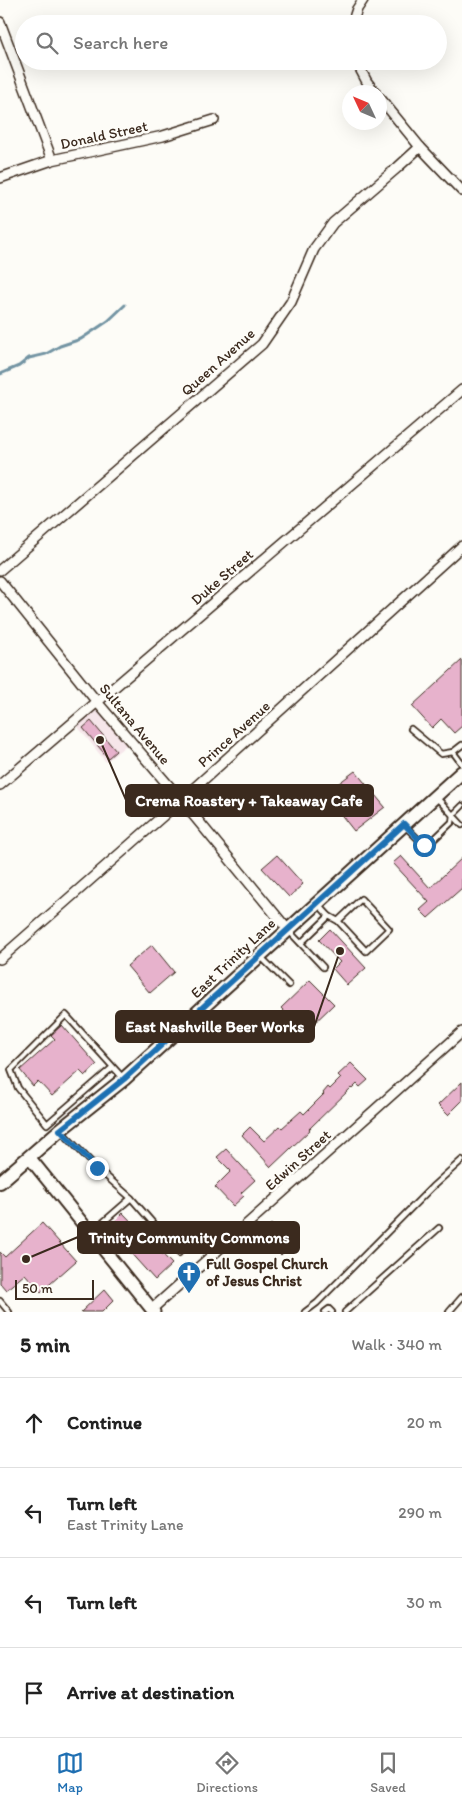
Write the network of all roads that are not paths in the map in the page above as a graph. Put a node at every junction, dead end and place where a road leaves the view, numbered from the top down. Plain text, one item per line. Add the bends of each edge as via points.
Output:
1 (363, 0) edge
2 (355, 15) edge
3 (0, 22) edge
4 (15, 62) edge
5 (18, 70) edge
6 (361, 70) edge
7 (369, 85) edge
8 (387, 107) edge
9 (214, 120) dead end
10 (420, 147) junction
11 (52, 160) junction
12 (0, 178) edge
13 (462, 191) edge
14 (462, 390) edge
15 (462, 546) edge
16 (0, 570) edge
17 (0, 581) edge
18 (97, 702) junction
19 (411, 729) dead end
20 (462, 744) edge
21 (453, 752) junction
22 (462, 764) edge
23 (462, 772) edge
24 (0, 785) edge
25 (435, 797) junction
26 (181, 800) junction
27 (462, 806) edge
28 (452, 815) junction
29 (404, 824) junction
30 (462, 825) edge
31 (318, 903) junction
32 (329, 916) junction
33 (338, 921) junction
34 (288, 930) junction
35 (301, 943) junction
36 (260, 956) junction
37 (0, 959) edge
38 (323, 967) dead end
39 (288, 985) dead end
40 (462, 1032) edge
41 (113, 1067) junction
42 (124, 1079) junction
43 (60, 1130) junction
44 (30, 1157) junction
45 (462, 1160) edge
46 (0, 1182) edge
47 (131, 1198) junction
48 (439, 1228) dead end
49 (91, 1233) junction
50 (178, 1252) dead end
51 (462, 1297) edge
52 (0, 1301) edge
53 (153, 1310) edge
54 (9, 1312) edge
55 (305, 1312) edge
56 (325, 1312) edge
57 (332, 1312) edge
58 (345, 1312) edge
59 (449, 1312) edge

1 - 2 street
3 - 4 street
5 - 11 street
6 - 7 street
8 - 10 street
9 - 11 street, Donald Street via 163,136
10 - 13 street
10 - 16 street, Queen Avenue via 333,223 314,249 291,302 262,344
11 - 12 street, Donald Street
14 - 18 street, Duke Street
15 - 26 street, Prince Avenue
17 - 18 street, Sultana Avenue
18 - 24 street, Duke Street
18 - 26 street, Sultana Avenue
19 - 21 lane via 441,754
20 - 21 lane
21 - 22 lane
23 - 25 main road, East Trinity Lane
25 - 28 lane
25 - 29 main road, East Trinity Lane
26 - 34 street, Sultana Avenue
26 - 37 street, Prince Avenue
27 - 28 lane
28 - 29 lane via 452,822 428,845 424,845
28 - 30 lane
29 - 31 main road, East Trinity Lane
31 - 32 lane
31 - 34 main road, East Trinity Lane
32 - 33 lane
32 - 35 lane
33 - 33 lane via 366,951 390,929 361,899
34 - 35 lane
34 - 36 main road, East Trinity Lane
35 - 38 lane
36 - 39 lane
36 - 42 main road, East Trinity Lane
40 - 53 street, Edwin Street
41 - 41 lane via 66,1015 11,1070 18,1088 47,1124
41 - 42 lane
42 - 43 main road, East Trinity Lane
43 - 44 main road, East Trinity Lane
43 - 47 lane
44 - 46 main road, East Trinity Lane
44 - 49 street
45 - 55 lane
47 - 49 lane
47 - 50 lane
48 - 58 lane
49 - 53 street
51 - 59 lane
52 - 54 lane
56 - 57 lane via 329,1309

